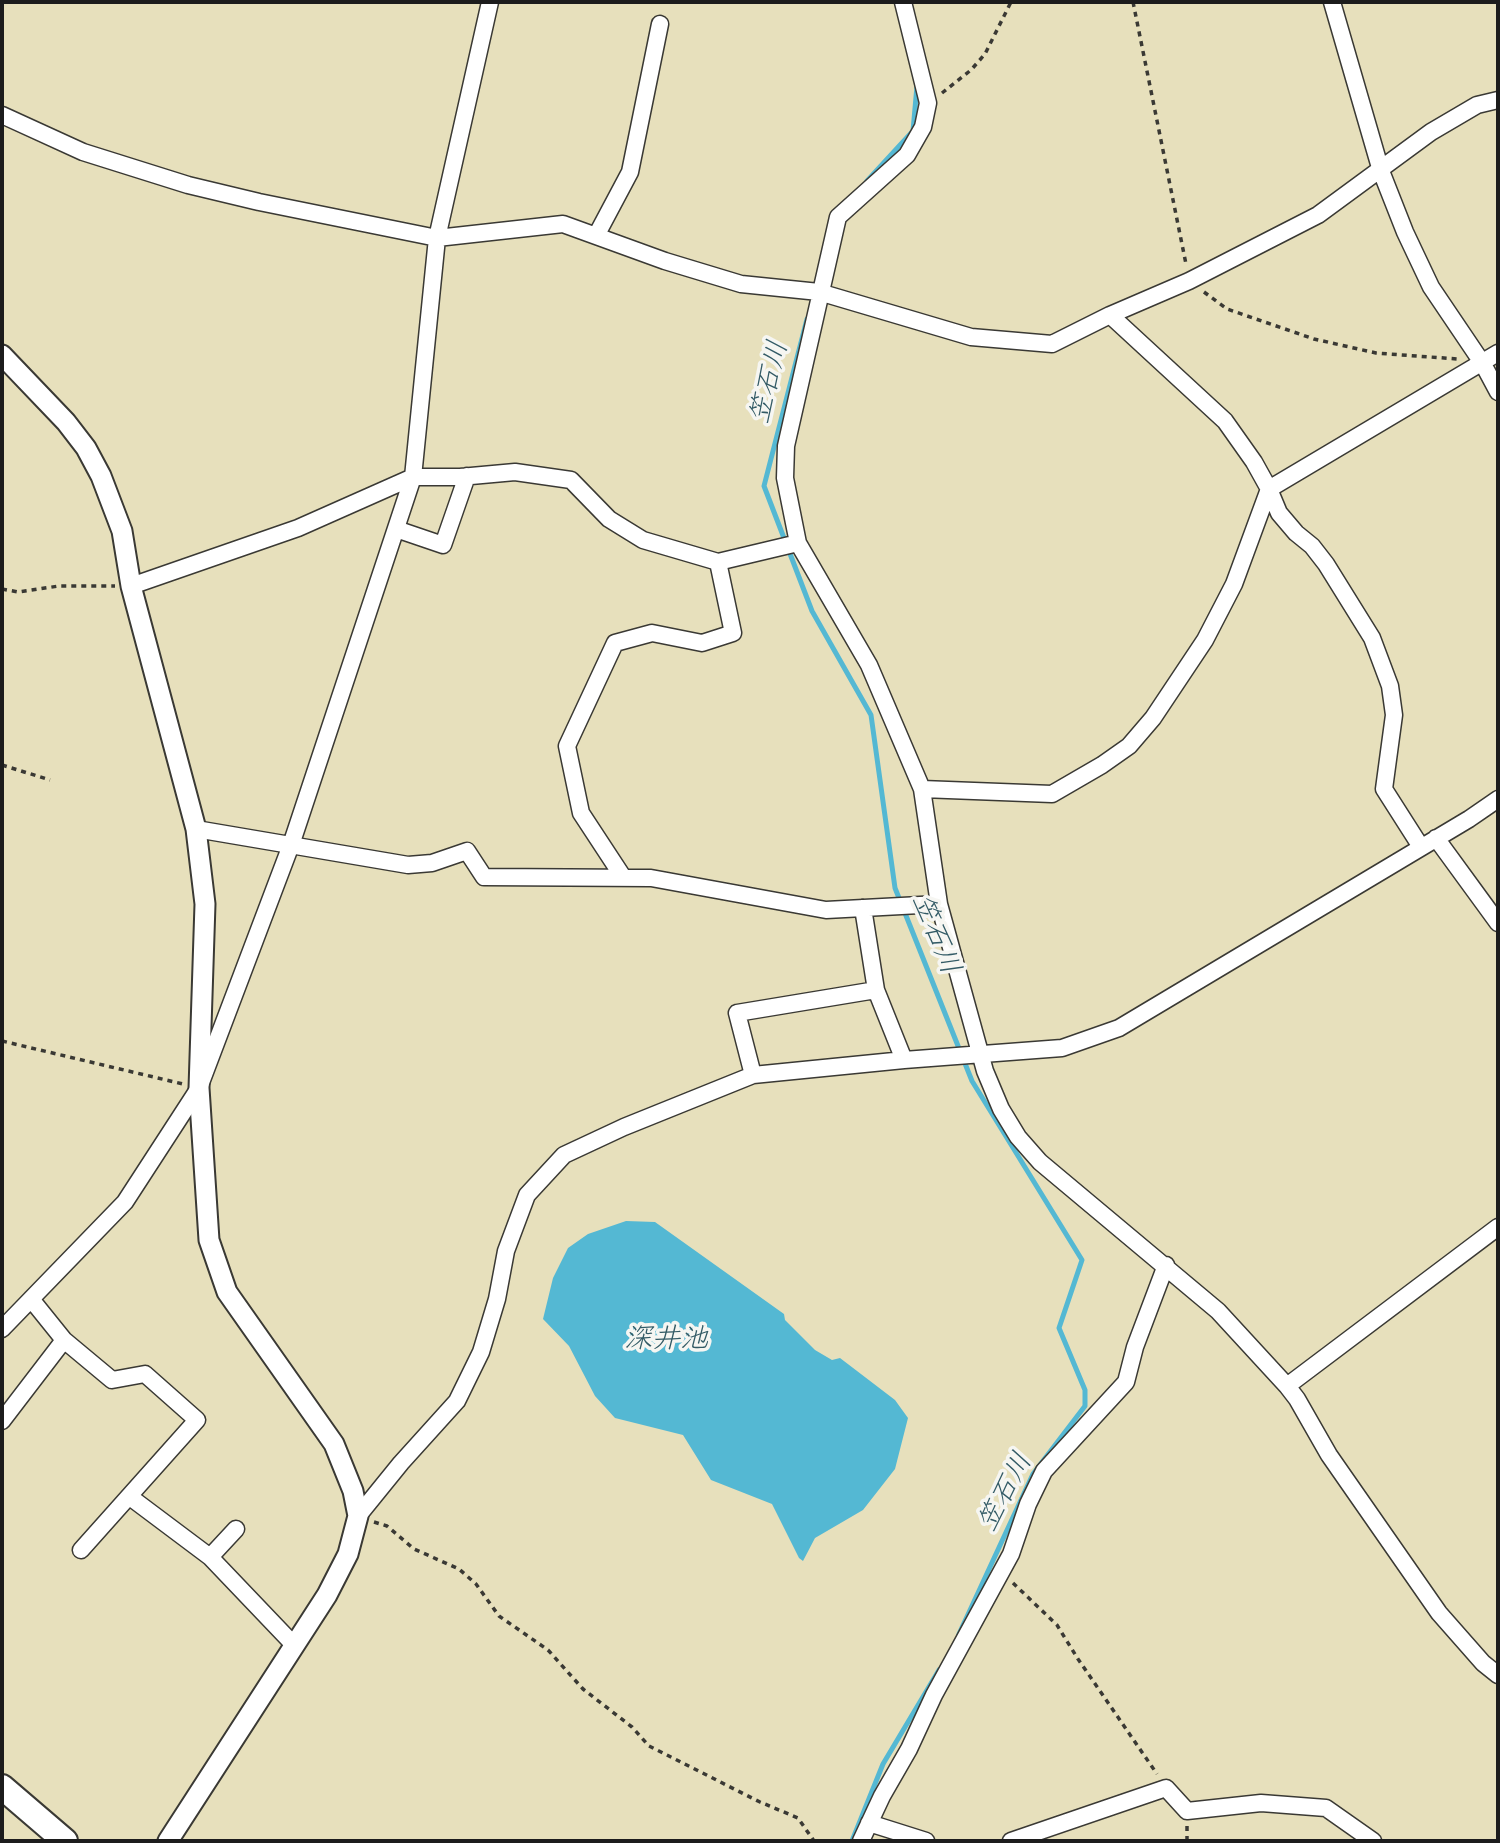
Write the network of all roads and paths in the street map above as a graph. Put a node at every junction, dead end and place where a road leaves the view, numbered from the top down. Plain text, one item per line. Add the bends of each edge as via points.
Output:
1 (489, 2) edge
2 (903, 2) edge
3 (1012, 2) edge
4 (1133, 2) edge
5 (1332, 2) edge
6 (660, 24) dead end
7 (1498, 100) edge
8 (929, 103) junction
9 (2, 115) edge
10 (1381, 171) junction
11 (596, 236) junction
12 (437, 238) junction
13 (1189, 281) junction
14 (819, 292) junction
15 (1110, 315) junction
16 (1498, 354) edge
17 (2, 355) edge
18 (1483, 364) junction
19 (1498, 392) edge
20 (467, 476) junction
21 (413, 477) junction
22 (1269, 489) junction
23 (396, 529) junction
24 (798, 543) junction
25 (718, 562) junction
26 (131, 586) junction
27 (2, 589) edge
28 (2, 765) edge
29 (50, 780) dead end
30 (922, 789) junction
31 (1498, 799) edge
32 (196, 829) junction
33 (1436, 838) junction
34 (291, 845) junction
35 (1421, 847) junction
36 (623, 877) junction
37 (939, 904) junction
38 (863, 908) junction
39 (1498, 923) edge
40 (876, 990) junction
41 (2, 1041) edge
42 (980, 1054) junction
43 (904, 1060) junction
44 (753, 1075) junction
45 (199, 1088) junction
46 (1498, 1227) edge
47 (1166, 1265) junction
48 (31, 1299) junction
49 (2, 1329) edge
50 (64, 1340) junction
51 (1287, 1386) junction
52 (2, 1421) edge
53 (130, 1497) junction
54 (358, 1516) junction
55 (236, 1529) dead end
56 (81, 1550) dead end
57 (209, 1557) junction
58 (999, 1574) junction
59 (294, 1645) junction
60 (1498, 1675) edge
61 (2, 1787) edge
62 (1166, 1788) junction
63 (869, 1823) junction
64 (65, 1841) edge
65 (167, 1841) edge
66 (814, 1841) edge
67 (861, 1841) edge
68 (926, 1841) edge
69 (1011, 1841) edge
70 (1373, 1841) edge

1 - 12 street
2 - 8 street
3 - 8 path via 985,54
4 - 13 path
5 - 10 street
6 - 11 street via 630,172
7 - 10 street via 1477,105 1431,132
8 - 14 street via 923,127 907,155 838,217
9 - 12 street via 83,152 188,185
10 - 13 street via 1318,215
10 - 18 street via 1431,287
11 - 12 street via 563,224
11 - 14 street via 741,284
12 - 21 street
13 - 15 street
13 - 18 path via 1227,309 1314,339 1376,354
14 - 15 street via 971,337 1019,343 1052,344
14 - 24 street via 786,446 785,478
15 - 22 street via 1225,421
16 - 18 street
17 - 26 street via 65,422 102,476 122,531
18 - 19 street
18 - 22 street
20 - 21 street
20 - 23 street via 443,545
20 - 25 street via 515,472 571,480 609,519 643,540
21 - 23 street
21 - 26 street via 298,528
22 - 30 street via 1234,584 1205,640 1129,746 1052,794
22 - 35 street via 1279,513 1326,564 1372,638 1390,686 1395,715 1384,789
23 - 34 street
24 - 25 street
24 - 30 street via 869,666
25 - 36 street via 733,633 702,643 652,633 615,643 567,746 581,813
26 - 27 path
26 - 32 street
28 - 29 path
30 - 37 street
31 - 33 street
32 - 34 street
32 - 45 street via 205,904
33 - 35 street
33 - 39 street
34 - 36 street via 408,865 432,863 467,850 484,877
34 - 45 street
35 - 42 street via 1119,1028 1062,1048
36 - 38 street via 651,878 826,910
37 - 38 street
37 - 42 street
38 - 40 street
40 - 43 street
40 - 44 street via 737,1013
41 - 45 path
42 - 43 street
42 - 47 street via 1001,1109 1040,1162
43 - 44 street
44 - 54 street via 564,1155 527,1195 506,1251 498,1298 481,1352 457,1401
45 - 48 street via 125,1202
45 - 54 street via 209,1240 227,1292 334,1444
46 - 51 street
47 - 51 street via 1218,1311
47 - 58 street via 1126,1382 1044,1471
48 - 49 street
48 - 50 street
50 - 52 street
50 - 53 street via 112,1380 145,1374 197,1420
51 - 60 street via 1439,1613
53 - 56 street
53 - 57 street
54 - 59 street via 348,1554
54 - 66 path via 387,1526 414,1549 459,1569 499,1616 548,1650 583,1689 649,1746 798,1818
55 - 57 street
57 - 59 street
58 - 62 path via 1057,1625
58 - 63 street
59 - 65 street
61 - 64 main road
62 - 69 street
62 - 70 street via 1187,1811 1261,1803 1326,1808
63 - 67 street
63 - 68 street

